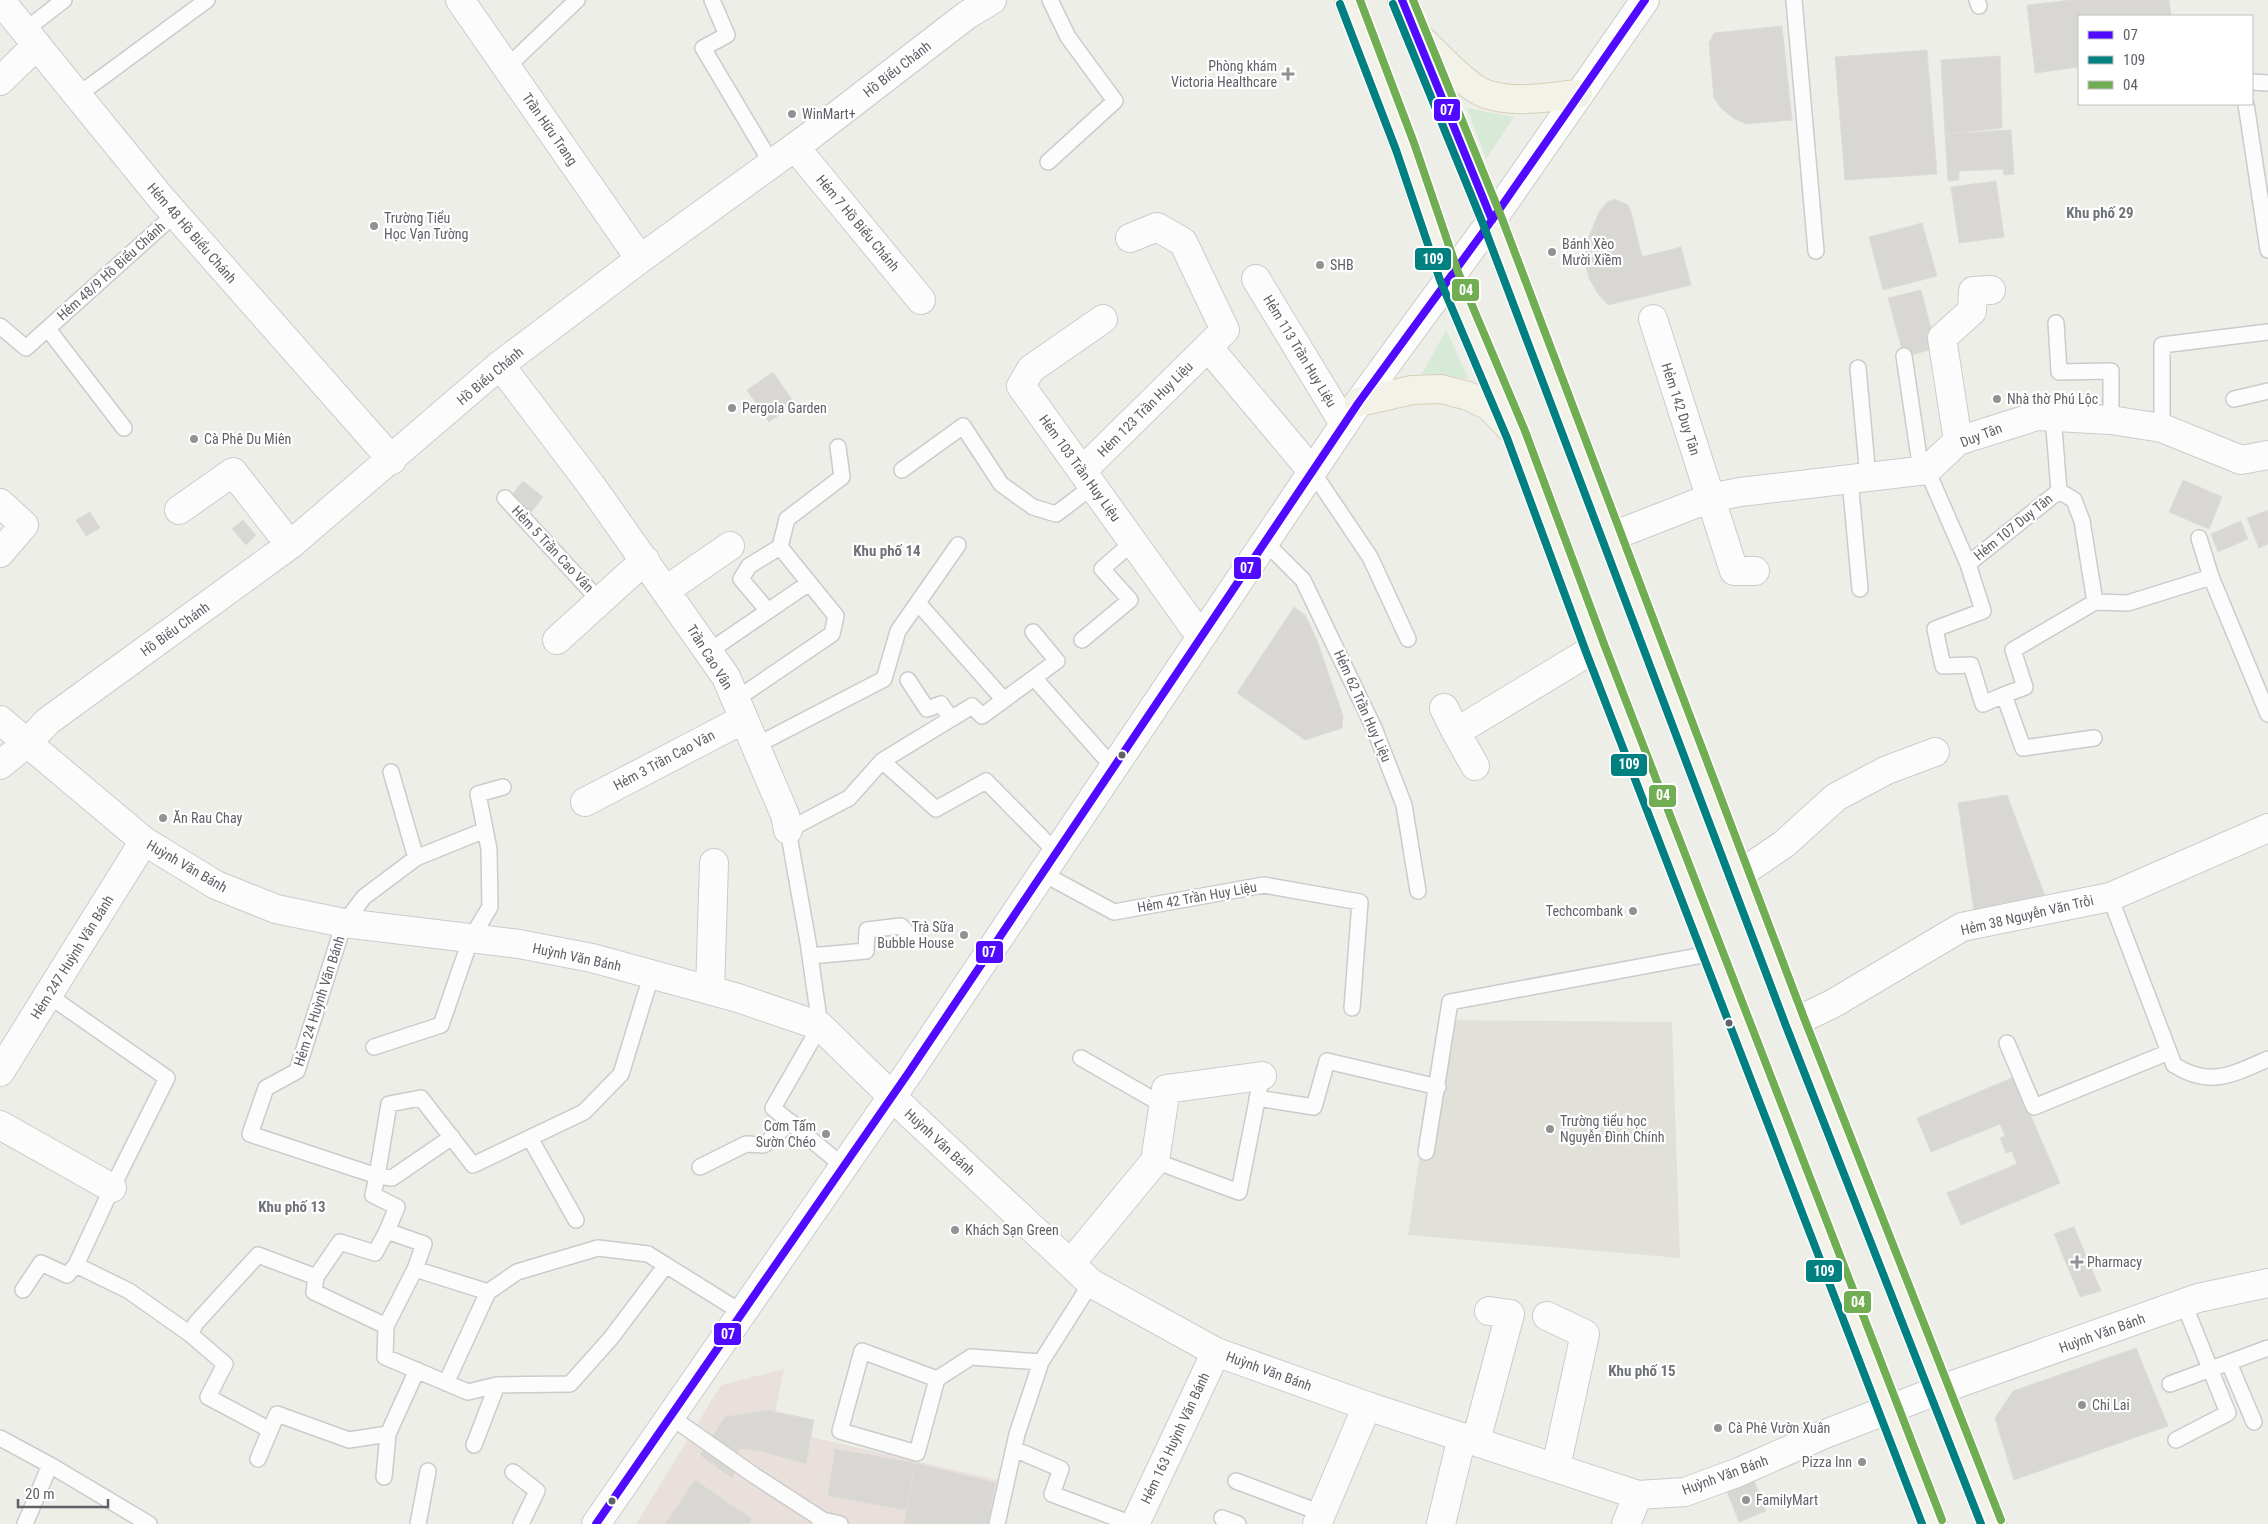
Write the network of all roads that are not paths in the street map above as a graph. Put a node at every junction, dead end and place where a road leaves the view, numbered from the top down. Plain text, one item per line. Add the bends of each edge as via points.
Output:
1 (0, 0) edge
2 (64, 0) edge
3 (208, 0) edge
4 (460, 0) edge
5 (577, 0) edge
6 (712, 0) edge
7 (992, 0) edge
8 (1050, 0) edge
9 (1349, 0) edge
10 (1402, 0) edge
11 (1645, 0) edge
12 (1794, 0) edge
13 (1414, 32) junction
14 (30, 38) junction
15 (507, 67) junction
16 (0, 81) edge
17 (2253, 82) edge
18 (2268, 83) edge
19 (1578, 94) junction
20 (78, 95) junction
21 (2246, 105) edge
22 (795, 147) junction
23 (1048, 162) dead end
24 (772, 164) junction
25 (2266, 211) edge
26 (175, 214) junction
27 (1492, 220) junction
28 (1130, 238) dead end
29 (2268, 250) edge
30 (1816, 251) dead end
31 (640, 259) junction
32 (1449, 276) junction
33 (1256, 279) dead end
34 (1992, 290) dead end
35 (921, 300) dead end
36 (1103, 319) dead end
37 (1653, 319) dead end
38 (2056, 323) dead end
39 (0, 326) edge
40 (48, 329) junction
41 (2268, 332) edge
42 (1208, 347) junction
43 (1904, 356) dead end
44 (500, 365) junction
45 (1858, 368) dead end
46 (2268, 391) edge
47 (2234, 399) dead end
48 (1352, 413) junction
49 (2053, 416) junction
50 (2111, 420) junction
51 (124, 428) dead end
52 (2162, 428) junction
53 (1516, 434) junction
54 (1958, 442) junction
55 (838, 447) dead end
56 (2268, 455) edge
57 (392, 460) junction
58 (902, 470) dead end
59 (1924, 470) junction
60 (1312, 471) junction
61 (1088, 479) junction
62 (1859, 479) junction
63 (2059, 490) junction
64 (505, 498) dead end
65 (1710, 498) junction
66 (0, 503) edge
67 (179, 510) dead end
68 (1613, 536) junction
69 (2199, 538) dead end
70 (1133, 542) junction
71 (1265, 542) junction
72 (290, 545) junction
73 (958, 545) dead end
74 (730, 546) dead end
75 (780, 547) junction
76 (0, 553) edge
77 (644, 560) junction
78 (1968, 564) junction
79 (1755, 571) dead end
80 (2211, 577) junction
81 (809, 583) junction
82 (1860, 589) dead end
83 (666, 590) junction
84 (600, 601) junction
85 (2095, 602) junction
86 (918, 603) junction
87 (768, 612) junction
88 (1033, 632) dead end
89 (1202, 637) junction
90 (1408, 639) dead end
91 (556, 640) dead end
92 (1082, 640) dead end
93 (1596, 648) junction
94 (708, 652) junction
95 (1035, 679) junction
96 (908, 680) dead end
97 (2004, 695) junction
98 (1004, 700) junction
99 (1444, 708) dead end
100 (739, 709) junction
101 (2268, 714) edge
102 (951, 719) junction
103 (0, 720) edge
104 (1456, 732) junction
105 (2094, 738) dead end
106 (28, 742) junction
107 (755, 746) junction
108 (1935, 752) dead end
109 (882, 761) junction
110 (0, 766) edge
111 (1475, 766) dead end
112 (1113, 767) junction
113 (391, 772) dead end
114 (503, 787) dead end
115 (585, 802) dead end
116 (2268, 828) edge
117 (485, 830) junction
118 (788, 830) junction
119 (144, 841) junction
120 (416, 858) junction
121 (714, 863) dead end
122 (1049, 863) junction
123 (1740, 874) junction
124 (1418, 891) dead end
125 (2110, 897) junction
126 (344, 923) junction
127 (471, 938) junction
128 (912, 938) dead end
129 (1714, 953) junction
130 (810, 956) junction
131 (652, 973) junction
132 (710, 990) junction
133 (48, 995) junction
134 (1352, 1008) dead end
135 (1795, 1022) junction
136 (820, 1026) junction
137 (2007, 1044) dead end
138 (374, 1047) dead end
139 (2169, 1052) junction
140 (1081, 1058) dead end
141 (2268, 1058) edge
142 (0, 1072) edge
143 (1260, 1087) junction
144 (1438, 1087) junction
145 (892, 1097) junction
146 (1164, 1105) junction
147 (791, 1122) junction
148 (0, 1125) edge
149 (452, 1137) junction
150 (530, 1138) junction
151 (1426, 1152) dead end
152 (1155, 1161) junction
153 (843, 1166) junction
154 (700, 1167) dead end
155 (377, 1176) junction
156 (112, 1188) junction
157 (576, 1220) dead end
158 (387, 1231) junction
159 (1071, 1264) junction
160 (76, 1265) junction
161 (666, 1265) junction
162 (415, 1268) junction
163 (316, 1277) junction
164 (1091, 1283) junction
165 (2268, 1283) edge
166 (23, 1290) dead end
167 (488, 1292) junction
168 (2184, 1304) junction
169 (1489, 1311) dead end
170 (741, 1312) junction
171 (1547, 1316) dead end
172 (386, 1326) junction
173 (190, 1334) junction
174 (2268, 1348) edge
175 (1216, 1352) junction
176 (1041, 1362) junction
177 (2229, 1363) junction
178 (417, 1370) junction
179 (2210, 1370) junction
180 (936, 1379) junction
181 (446, 1382) junction
182 (2170, 1384) dead end
183 (497, 1386) junction
184 (1939, 1390) junction
185 (1367, 1406) junction
186 (1889, 1408) junction
187 (671, 1416) junction
188 (2254, 1422) dead end
189 (270, 1430) junction
190 (388, 1434) junction
191 (0, 1438) edge
192 (1469, 1439) junction
193 (2176, 1440) dead end
194 (474, 1446) dead end
195 (1014, 1449) junction
196 (258, 1459) dead end
197 (50, 1465) junction
198 (1556, 1467) junction
199 (428, 1471) dead end
200 (513, 1472) dead end
201 (384, 1477) dead end
202 (1236, 1481) dead end
203 (1638, 1495) junction
204 (1222, 1518) dead end
205 (1319, 1518) edge
206 (822, 1522) edge
207 (25, 1524) edge
208 (149, 1524) edge
209 (418, 1524) edge
210 (521, 1524) edge
211 (596, 1524) edge
212 (840, 1524) edge
213 (996, 1524) edge
214 (1133, 1524) edge
215 (1238, 1524) edge
216 (1441, 1524) edge
217 (1626, 1524) edge
218 (1933, 1524) edge
219 (1992, 1524) edge

1 - 14 street, Hẻm 48 Hồ Biểu Chánh
2 - 14 lane
3 - 20 lane
4 - 15 street, Trần Hữu Trang
5 - 15 lane
6 - 24 lane via 727,35 704,48
7 - 22 street, Hồ Biểu Chánh via 967,14
8 - 23 lane via 1068,37 1115,102
9 - 32 main road via 1405,146
10 - 13 main road
11 - 19 street
12 - 30 lane
13 - 19 main road via 1484,94 1516,100
13 - 27 main road
14 - 16 street
14 - 20 street, Hẻm 48 Hồ Biểu Chánh
15 - 31 street, Trần Hữu Trang
17 - 18 lane
19 - 27 street
20 - 26 street, Hẻm 48 Hồ Biểu Chánh
21 - 25 lane
22 - 24 street, Hồ Biểu Chánh
22 - 35 street, Hẻm 7 Hồ Biểu Chánh
24 - 31 street, Hồ Biểu Chánh
25 - 29 lane
26 - 40 lane, Hẻm 48/9 Hồ Biểu Chánh
26 - 57 street, Hẻm 48 Hồ Biểu Chánh
27 - 32 street
27 - 68 main road
28 - 42 street, Hẻm 123 Trần Huy Liệu via 1157,227 1183,242 1225,330
31 - 44 street, Hồ Biểu Chánh
32 - 48 street
32 - 53 main road
33 - 48 street, Hẻm 113 Trần Huy Liệu
34 - 54 street via 1973,291 1972,310 1942,338
36 - 61 street, Hẻm 103 Trần Huy Liệu via 1031,369 1021,386
37 - 65 street, Hẻm 142 Duy Tân
38 - 50 lane via 2059,372 2111,371
39 - 40 lane, Hẻm 48/9 Hồ Biểu Chánh via 26,348
40 - 51 lane, Hẻm 48/9 Hồ Biểu Chánh
41 - 52 lane via 2162,345
42 - 60 street
42 - 61 street, Hẻm 123 Trần Huy Liệu
43 - 59 lane
44 - 57 street, Hồ Biểu Chánh
44 - 77 street, Trần Cao Vân via 591,484
45 - 62 lane
46 - 47 lane
48 - 53 main road via 1412,390 1441,389 1490,406
48 - 60 street
49 - 50 street, Duy Tân
49 - 54 street, Duy Tân via 2037,416
49 - 63 lane
50 - 52 street, Duy Tân
52 - 56 street, Duy Tân via 2240,460
53 - 93 main road
54 - 59 street, Duy Tân
55 - 75 lane via 842,477 787,519
57 - 72 street, Hồ Biểu Chánh
58 - 61 lane via 963,426 1002,484 1033,507 1056,514
59 - 62 street
59 - 78 lane
60 - 71 street
60 - 90 lane via 1370,557
61 - 70 street, Hẻm 103 Trần Huy Liệu
62 - 65 street
62 - 82 lane
63 - 78 lane, Hẻm 107 Duy Tân
63 - 85 lane via 2074,500 2082,521
64 - 84 lane, Hẻm 5 Trần Cao Vân
65 - 68 street
65 - 79 street, Hẻm 142 Duy Tân via 1734,571
66 - 76 street via 24,526
67 - 72 street via 233,472
68 - 123 main road
69 - 80 lane
70 - 89 street, Hẻm 103 Trần Huy Liệu
70 - 92 lane via 1102,569 1130,600
71 - 89 street
71 - 124 lane, Hẻm 62 Trần Huy Liệu via 1304,580 1374,728 1404,804
72 - 106 street, Hồ Biểu Chánh via 48,721
73 - 86 lane
74 - 83 street
75 - 81 lane
75 - 87 lane via 748,566 741,579
77 - 83 street, Trần Cao Vân
77 - 84 street, Hẻm 5 Trần Cao Vân
78 - 97 lane via 1983,612 1935,629 1943,666 1971,665 1983,704
80 - 85 lane via 2128,604
80 - 101 lane
81 - 87 lane
81 - 100 lane via 836,616 832,634
83 - 94 street, Trần Cao Vân
84 - 91 street, Hẻm 5 Trần Cao Vân
85 - 97 lane via 2013,650 2025,687
86 - 98 lane
86 - 107 lane via 898,631 884,678
87 - 94 lane
88 - 95 lane via 1058,662
89 - 112 street
93 - 104 street
93 - 129 main road
94 - 100 street, Trần Cao Vân via 726,677
95 - 98 lane
95 - 112 lane
96 - 102 lane via 927,709 941,704
97 - 105 lane via 2023,748
98 - 102 lane via 982,716 972,706
99 - 104 street
100 - 107 street, Trần Cao Vân
100 - 115 street, Hẻm 3 Trần Cao Vân
102 - 109 lane
103 - 106 street, Huỳnh Văn Bánh
104 - 111 street
106 - 110 street, Hồ Biểu Chánh
106 - 119 street, Huỳnh Văn Bánh
107 - 118 street, Trần Cao Vân
108 - 123 street via 1887,770 1836,797 1784,844
109 - 118 lane via 849,798
109 - 122 lane, Hẻm 42 Trần Huy Liệu via 936,809 986,781
112 - 122 street
113 - 120 lane
114 - 117 lane via 478,794
116 - 125 street, Hẻm 38 Nguyễn Văn Trỗi
117 - 120 lane
117 - 127 lane via 490,907
118 - 130 lane, Trần Cao Vân
119 - 126 street, Huỳnh Văn Bánh via 216,886 276,909
119 - 133 street, Hẻm 247 Huỳnh Văn Bánh
120 - 126 lane via 364,897
121 - 132 street
122 - 134 lane, Hẻm 42 Trần Huy Liệu via 1114,912 1264,885 1360,902
122 - 145 street
123 - 135 main road
125 - 135 street, Hẻm 38 Nguyễn Văn Trỗi via 1962,927 1834,1003
125 - 139 lane
126 - 127 street, Huỳnh Văn Bánh
126 - 155 lane, Hẻm 24 Huỳnh Văn Bánh via 297,1071 266,1088 250,1134
127 - 131 street, Huỳnh Văn Bánh via 592,958
127 - 138 lane via 440,1024
128 - 130 lane via 901,926 867,930 866,951
129 - 144 lane via 1450,1002
129 - 186 main road
130 - 136 lane, Trần Cao Vân
131 - 132 street, Huỳnh Văn Bánh
131 - 150 lane via 621,1074 584,1112
132 - 136 street, Huỳnh Văn Bánh
133 - 142 street, Hẻm 247 Huỳnh Văn Bánh
133 - 156 lane via 167,1078
135 - 184 main road
136 - 145 street, Huỳnh Văn Bánh
136 - 147 lane via 773,1108
137 - 139 lane via 2034,1107
139 - 141 lane via 2174,1064 2189,1074 2205,1078 2232,1074
140 - 146 lane
143 - 144 lane via 1314,1107 1327,1061
143 - 146 street via 1166,1088
143 - 152 lane via 1239,1192
144 - 151 lane
145 - 153 street
145 - 159 street, Huỳnh Văn Bánh
146 - 152 street
147 - 153 lane
147 - 154 lane via 764,1145 746,1144
148 - 156 street
149 - 150 lane via 473,1165
149 - 155 lane via 392,1178
149 - 155 lane via 421,1098 389,1104
150 - 157 lane
152 - 159 street
153 - 170 street
155 - 158 lane via 373,1195 397,1207
156 - 160 lane
158 - 162 lane via 424,1244
158 - 163 lane via 375,1252 340,1242
159 - 164 street, Huỳnh Văn Bánh
160 - 166 lane via 67,1275 41,1263
160 - 173 lane via 129,1291
161 - 167 lane via 648,1254 598,1248 517,1272
161 - 170 lane
161 - 183 lane via 611,1338 570,1384
162 - 167 lane
162 - 172 lane
163 - 172 lane via 314,1292
163 - 173 lane via 258,1255
164 - 175 street, Huỳnh Văn Bánh
164 - 176 lane
165 - 168 street, Huỳnh Văn Bánh
167 - 181 lane
168 - 179 lane
168 - 184 street, Huỳnh Văn Bánh
169 - 192 street via 1510,1314
170 - 187 street
171 - 198 street via 1585,1334
172 - 178 lane via 384,1357
173 - 189 lane via 225,1364 208,1397
174 - 177 lane
175 - 185 street, Huỳnh Văn Bánh
175 - 214 street, Hẻm 163 Huỳnh Văn Bánh
176 - 180 lane via 971,1357
176 - 195 lane
177 - 179 lane
177 - 188 lane
178 - 181 lane
178 - 190 lane
179 - 182 lane
179 - 193 lane via 2228,1414
180 - 180 lane via 917,1453 840,1431 862,1351
181 - 183 lane via 468,1392
183 - 194 lane
184 - 186 street, Huỳnh Văn Bánh
184 - 219 main road
185 - 192 street, Huỳnh Văn Bánh
185 - 205 street
186 - 203 street, Huỳnh Văn Bánh via 1685,1492
186 - 218 main road
187 - 206 lane
187 - 211 street
189 - 190 lane via 277,1414 349,1440
189 - 196 lane
190 - 201 lane
191 - 197 lane
192 - 198 street, Huỳnh Văn Bánh
192 - 216 street
195 - 213 lane
195 - 214 lane via 1060,1468 1052,1494
197 - 207 lane
197 - 208 lane
198 - 203 street, Huỳnh Văn Bánh
199 - 209 lane
200 - 210 lane via 537,1491
202 - 205 lane
203 - 217 street
204 - 215 lane
206 - 212 lane

